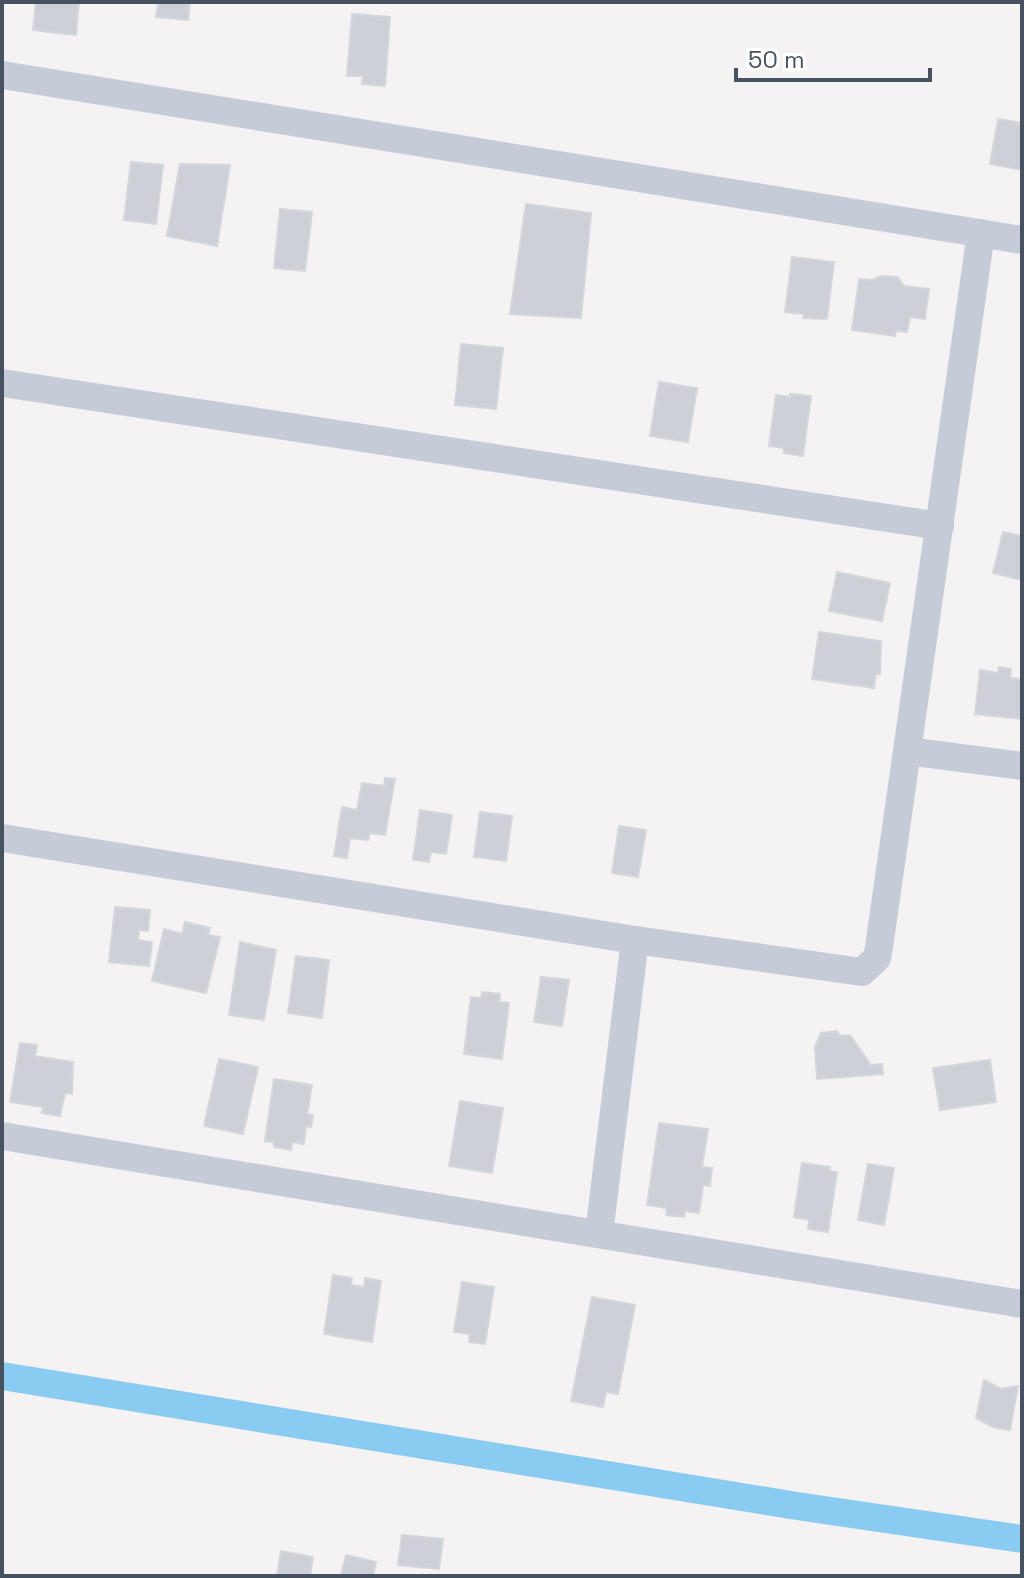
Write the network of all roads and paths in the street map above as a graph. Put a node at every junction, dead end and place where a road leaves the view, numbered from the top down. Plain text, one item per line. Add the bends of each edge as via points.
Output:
1 (2, 75) edge
2 (981, 233) junction
3 (1022, 240) edge
4 (2, 383) edge
5 (940, 526) junction
6 (907, 751) junction
7 (1022, 766) edge
8 (2, 838) edge
9 (635, 940) junction
10 (2, 1136) edge
11 (599, 1234) junction
12 (1022, 1304) edge

1 - 2 street
2 - 3 street
2 - 5 street
4 - 5 street
5 - 6 street
6 - 7 street
6 - 9 street via 877,958 862,972
8 - 9 street
9 - 11 street
10 - 11 street
11 - 12 street

